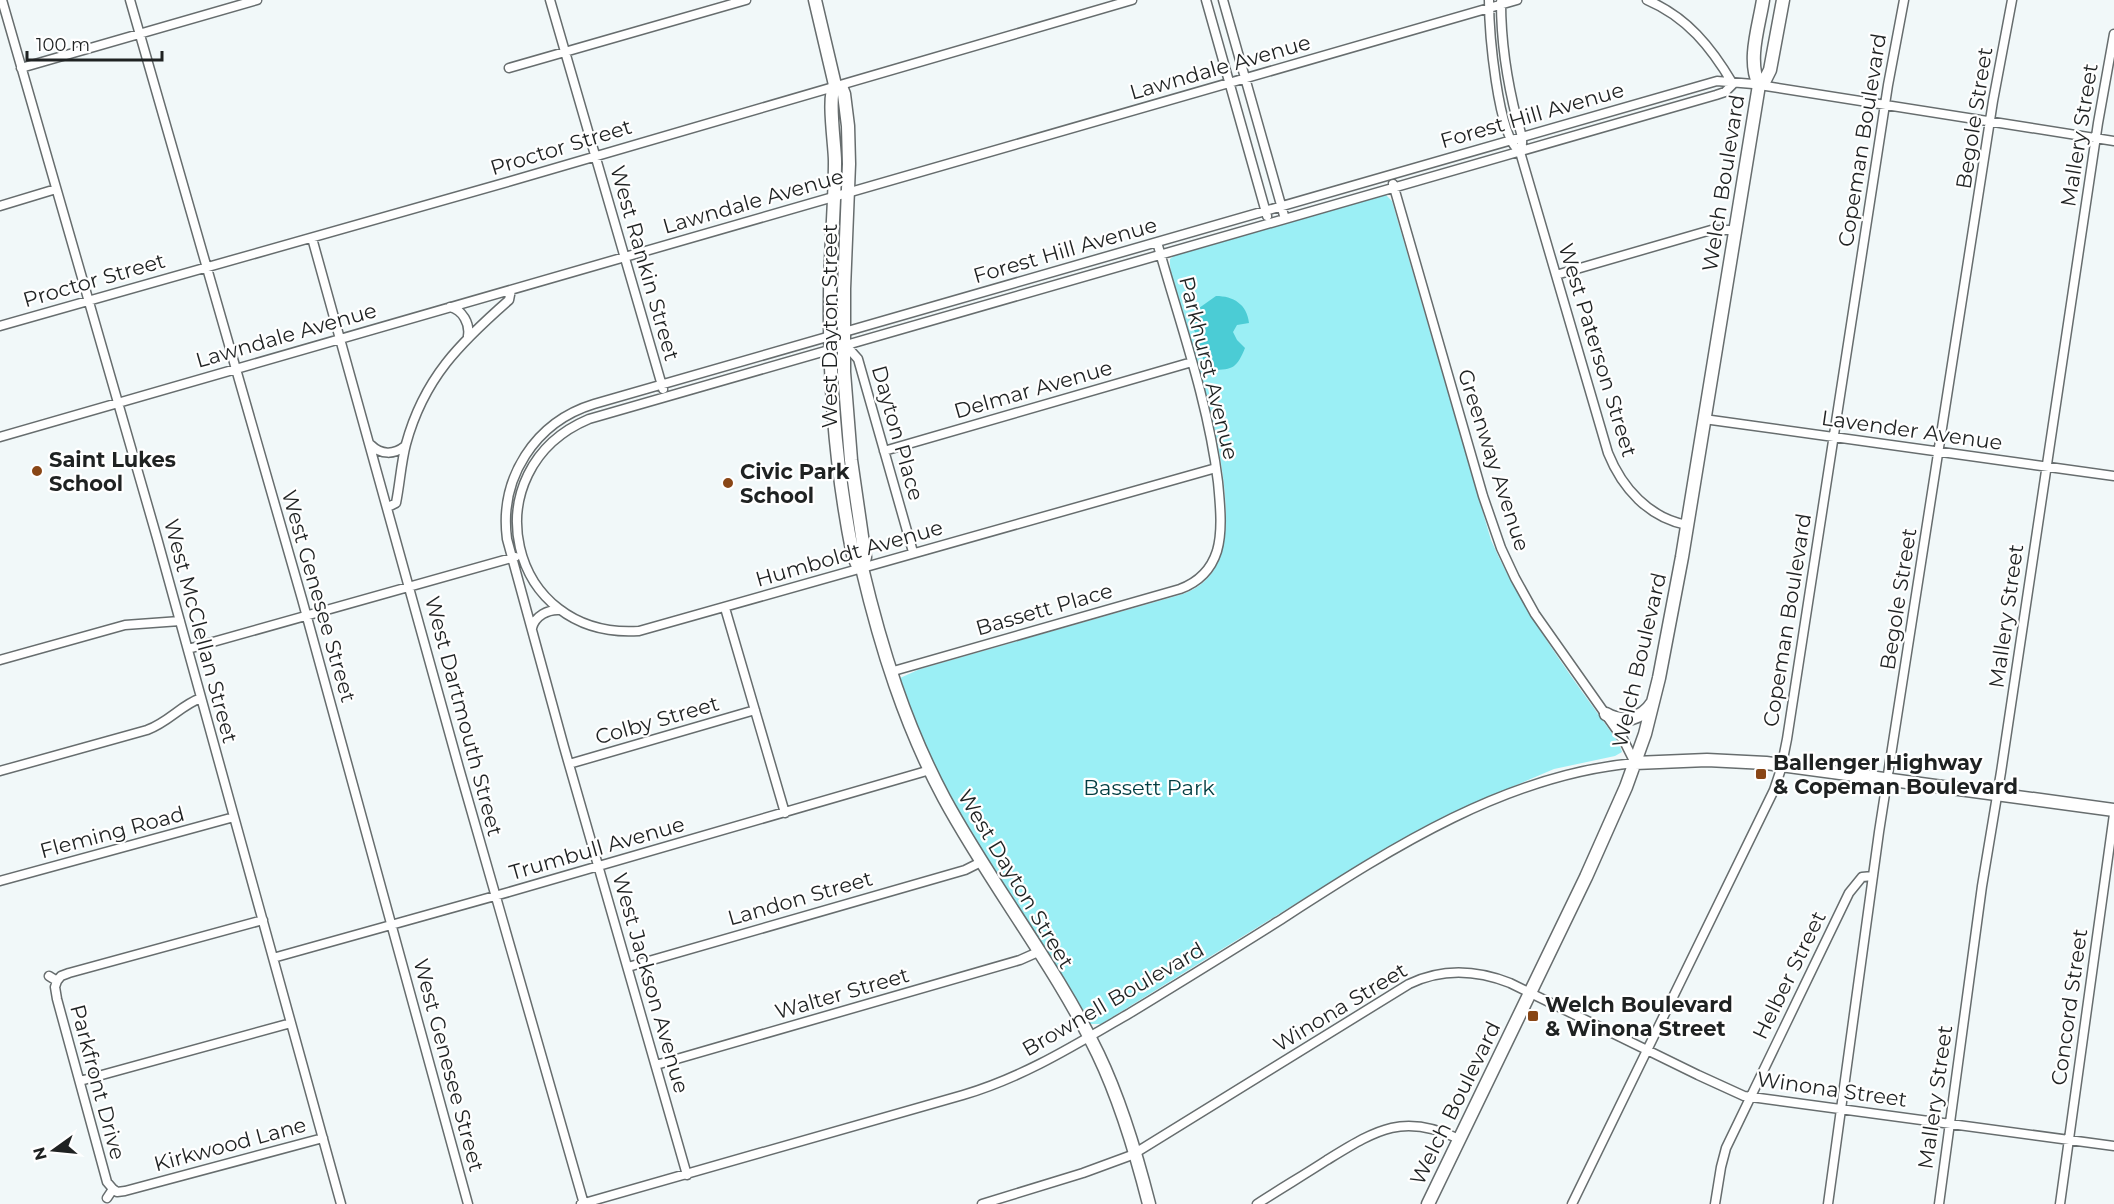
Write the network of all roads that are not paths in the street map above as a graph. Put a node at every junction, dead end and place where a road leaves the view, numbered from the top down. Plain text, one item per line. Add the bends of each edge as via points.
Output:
1 (2, 0) edge
2 (130, 0) edge
3 (257, 0) edge
4 (550, 0) edge
5 (746, 0) edge
6 (815, 0) edge
7 (1132, 0) edge
8 (1206, 0) edge
9 (1222, 0) edge
10 (1517, 0) edge
11 (1647, 0) edge
12 (1763, 0) edge
13 (1783, 0) edge
14 (1904, 0) edge
15 (2012, 0) edge
16 (246, 2) edge
17 (1501, 2) edge
18 (1489, 4) edge
19 (139, 34) junction
20 (2114, 34) edge
21 (565, 52) junction
22 (21, 68) junction
23 (509, 68) dead end
24 (1245, 78) junction
25 (1230, 83) junction
26 (1733, 84) junction
27 (835, 85) junction
28 (1759, 85) junction
29 (1885, 105) junction
30 (1990, 122) junction
31 (1522, 137) junction
32 (2096, 138) junction
33 (1511, 140) junction
34 (2114, 141) edge
35 (1520, 152) junction
36 (595, 156) junction
37 (1390, 175) junction
38 (1394, 188) junction
39 (56, 189) junction
40 (848, 193) junction
41 (834, 197) junction
42 (0, 206) edge
43 (1282, 206) junction
44 (1266, 211) junction
45 (1285, 219) junction
46 (1270, 223) junction
47 (1735, 230) junction
48 (312, 238) junction
49 (1157, 242) junction
50 (1161, 255) junction
51 (624, 257) junction
52 (207, 266) junction
53 (1556, 275) junction
54 (1001, 287) junction
55 (511, 290) junction
56 (1005, 300) junction
57 (89, 301) junction
58 (450, 307) junction
59 (901, 315) junction
60 (0, 326) edge
61 (905, 329) junction
62 (844, 332) junction
63 (468, 336) junction
64 (830, 336) junction
65 (341, 338) junction
66 (844, 346) junction
67 (831, 350) junction
68 (1192, 362) junction
69 (718, 368) junction
70 (236, 369) junction
71 (722, 380) junction
72 (661, 385) junction
73 (665, 397) junction
74 (118, 403) junction
75 (1704, 419) junction
76 (0, 437) edge
77 (1834, 437) junction
78 (370, 444) junction
79 (405, 446) junction
80 (884, 451) junction
81 (1939, 452) junction
82 (845, 466) junction
83 (2046, 466) junction
84 (1216, 468) junction
85 (2114, 476) edge
86 (388, 507) junction
87 (1687, 525) junction
88 (913, 552) junction
89 (521, 555) junction
90 (511, 558) junction
91 (862, 568) junction
92 (1205, 573) joint
93 (410, 587) junction
94 (725, 608) junction
95 (560, 610) junction
96 (306, 616) junction
97 (180, 621) junction
98 (532, 632) junction
99 (188, 649) junction
100 (0, 660) edge
101 (890, 672) junction
102 (201, 698) junction
103 (1654, 701) junction
104 (755, 710) junction
105 (1606, 714) junction
106 (569, 764) junction
107 (1635, 764) junction
108 (1782, 765) junction
109 (930, 770) junction
110 (0, 771) edge
111 (1888, 779) junction
112 (1997, 794) junction
113 (2114, 812) edge
114 (784, 813) junction
115 (234, 817) junction
116 (981, 862) junction
117 (598, 866) junction
118 (1873, 876) junction
119 (0, 881) edge
120 (496, 896) junction
121 (263, 920) junction
122 (391, 924) junction
123 (1038, 952) junction
124 (273, 958) junction
125 (627, 967) junction
126 (1531, 993) junction
127 (291, 1023) junction
128 (1089, 1037) junction
129 (1647, 1050) junction
130 (656, 1065) junction
131 (80, 1081) junction
132 (1750, 1097) junction
133 (1841, 1108) junction
134 (1950, 1124) junction
135 (323, 1138) junction
136 (1459, 1139) junction
137 (2068, 1140) junction
138 (2114, 1146) edge
139 (1136, 1153) junction
140 (687, 1174) junction
141 (113, 1189) junction
142 (107, 1198) dead end
143 (341, 1204) edge
144 (468, 1204) edge
145 (583, 1204) edge
146 (982, 1204) edge
147 (1149, 1204) edge
148 (1257, 1204) edge
149 (1428, 1204) edge
150 (1572, 1204) edge
151 (1715, 1204) edge
152 (1828, 1204) edge
153 (1939, 1204) edge
154 (2060, 1204) edge

1 - 22 street, West McClellan Street
2 - 19 street, West Genesee Street
3 - 16 street
4 - 21 street, West Rankin Street
5 - 21 street
6 - 27 main road, West Dayton Street
7 - 27 street, Proctor Street
8 - 25 street
9 - 24 street
10 - 17 street, Lawndale Avenue
11 - 26 street via 1701,37
12 - 28 main road, Welch Boulevard via 1754,56
13 - 28 main road, Welch Boulevard via 1770,70
14 - 29 street, Copeman Boulevard
15 - 30 street, Begole Street
16 - 19 street
17 - 18 street, Lawndale Avenue
17 - 31 street, West Paterson Street via 1507,76
18 - 24 street, Lawndale Avenue
18 - 33 street, West Paterson Street via 1495,77
19 - 22 street
19 - 52 street, West Genesee Street
20 - 32 street, Mallery Street
21 - 23 street
21 - 36 street, West Rankin Street
22 - 39 street, West McClellan Street
24 - 25 street, Lawndale Avenue
24 - 43 street
25 - 40 street, Lawndale Avenue
25 - 44 street
26 - 28 street, Forest Hill Avenue
26 - 31 street, Forest Hill Avenue via 1713,82
26 - 35 street, Forest Hill Avenue via 1716,95
27 - 36 street, Proctor Street
27 - 40 main road, West Dayton Street via 846,102
27 - 41 main road, West Dayton Street via 831,97
28 - 29 street, Forest Hill Avenue
28 - 47 main road, Welch Boulevard
29 - 30 street, Forest Hill Avenue
29 - 77 street, Copeman Boulevard
30 - 32 street, Forest Hill Avenue
30 - 81 street, Begole Street
31 - 33 street, Forest Hill Avenue
31 - 35 street, West Paterson Street
32 - 34 street, Forest Hill Avenue
32 - 83 street, Mallery Street
33 - 35 street, West Paterson Street
33 - 37 street, Forest Hill Avenue
35 - 38 street, Forest Hill Avenue
35 - 53 street, West Paterson Street
36 - 48 street, Proctor Street
36 - 51 street, West Rankin Street
37 - 38 street, Greenway Avenue
37 - 43 street, Forest Hill Avenue
38 - 45 street, Forest Hill Avenue
38 - 105 street, Greenway Avenue via 1497,536 1531,608
39 - 42 street
39 - 57 street, West McClellan Street
40 - 41 street, Lawndale Avenue
40 - 62 main road, West Dayton Street
41 - 51 street, Lawndale Avenue
41 - 64 main road, West Dayton Street
43 - 44 street, Forest Hill Avenue
43 - 45 street
44 - 46 street
44 - 49 street, Forest Hill Avenue
45 - 46 street, Forest Hill Avenue
46 - 50 street, Forest Hill Avenue
47 - 53 street via 1711,230
47 - 75 main road, Welch Boulevard
48 - 52 street, Proctor Street
48 - 65 street, West Dartmouth Street
49 - 50 street, Parkhurst Avenue
49 - 54 street, Forest Hill Avenue
50 - 56 street, Forest Hill Avenue
50 - 68 street, Parkhurst Avenue
51 - 55 street, Lawndale Avenue
51 - 72 street, West Rankin Street
52 - 57 street, Proctor Street
52 - 70 street, West Genesee Street
53 - 87 street, West Paterson Street via 1614,468 1652,511
54 - 56 street
54 - 59 street, Forest Hill Avenue
55 - 58 street, Lawndale Avenue
55 - 63 street via 509,300
56 - 61 street, Forest Hill Avenue
57 - 60 street, Proctor Street
57 - 74 street, West McClellan Street
58 - 63 street via 465,318
58 - 65 street, Lawndale Avenue
59 - 61 street
59 - 62 street, Forest Hill Avenue
61 - 66 street, Forest Hill Avenue
62 - 64 street, Forest Hill Avenue
62 - 66 main road, West Dayton Street
63 - 79 street via 432,383
64 - 66 street, Dayton Place
64 - 67 main road, West Dayton Street
64 - 69 street, Forest Hill Avenue
65 - 70 street, Lawndale Avenue
65 - 78 street, West Dartmouth Street
66 - 67 street, Forest Hill Avenue
66 - 80 street, Dayton Place via 858,359
66 - 82 main road, West Dayton Street
67 - 71 street, Forest Hill Avenue
67 - 82 main road, West Dayton Street
68 - 80 street, Delmar Avenue
68 - 84 street, Parkhurst Avenue
69 - 71 street
69 - 72 street, Forest Hill Avenue
70 - 74 street, Lawndale Avenue
70 - 96 street, West Genesee Street
71 - 73 street, Forest Hill Avenue
72 - 73 street, West Rankin Street
72 - 90 street, Forest Hill Avenue via 574,412 537,440 517,469 508,497 505,526
73 - 89 street, Forest Hill Avenue via 589,419 549,444 533,465 520,495
74 - 76 street, Lawndale Avenue
74 - 97 street, West McClellan Street
75 - 77 street, Lavender Avenue
75 - 87 main road, Welch Boulevard
77 - 81 street, Lavender Avenue
77 - 108 street, Copeman Boulevard
78 - 79 street via 385,452 397,452
78 - 86 street, West Dartmouth Street
79 - 86 street via 396,501
80 - 88 street, Dayton Place
81 - 83 street, Lavender Avenue
81 - 111 street, Begole Street
82 - 91 main road, West Dayton Street via 853,555
83 - 85 street, Lavender Avenue
83 - 112 street, Mallery Street
84 - 88 street, Humboldt Avenue
84 - 92 street, Parkhurst Avenue via 1219,538
86 - 93 street, West Dartmouth Street
87 - 103 main road, Welch Boulevard
88 - 91 street, Humboldt Avenue
89 - 90 street
89 - 95 street, Humboldt Avenue via 536,586
90 - 93 street
90 - 98 street, West Jackson Avenue
91 - 94 street, Humboldt Avenue
91 - 101 main road, West Dayton Street
92 - 101 street, Bassett Place via 1191,585 1173,591
93 - 96 street
93 - 120 street, West Dartmouth Street
94 - 95 street, Humboldt Avenue via 631,632 597,628
94 - 104 street
95 - 98 street via 540,616 534,621
96 - 99 street
96 - 122 street, West Genesee Street
97 - 99 street, West McClellan Street
97 - 100 street via 125,626
98 - 106 street, West Jackson Avenue
99 - 102 street, West McClellan Street
101 - 109 main road, West Dayton Street
102 - 110 street via 147,730
102 - 115 street, West McClellan Street
103 - 105 main road via 1628,720
103 - 107 main road, Welch Boulevard
104 - 106 street, Colby Street
104 - 114 street
105 - 107 street, Greenway Avenue
106 - 117 street, West Jackson Avenue
107 - 108 main road via 1707,760
107 - 126 main road, Welch Boulevard
107 - 128 street, Brownell Boulevard via 1545,782 1435,827
108 - 111 main road
108 - 129 street, Copeman Boulevard via 1769,800
109 - 114 street, Trumbull Avenue
109 - 116 main road, West Dayton Street
111 - 112 main road
111 - 118 street, Begole Street
112 - 113 main road
112 - 134 street, Mallery Street
113 - 137 street, Concord Street
114 - 117 street, Trumbull Avenue
115 - 119 street, Fleming Road
115 - 121 street, West McClellan Street
116 - 123 main road, West Dayton Street
116 - 125 street, Landon Street via 965,870
117 - 120 street, Trumbull Avenue
117 - 125 street, West Jackson Avenue
118 - 132 street, Helber Street via 1862,877 1849,893
118 - 133 street, Begole Street
120 - 122 street, Trumbull Avenue
120 - 145 street, West Dartmouth Street
121 - 124 street, West McClellan Street
121 - 131 street, Parkfront Drive via 53,979
122 - 124 street, Trumbull Avenue
122 - 144 street, West Genesee Street
123 - 128 main road, West Dayton Street
123 - 130 street, Walter Street
124 - 127 street, West McClellan Street
125 - 130 street, West Jackson Avenue
126 - 129 street, Winona Street
126 - 136 main road, Welch Boulevard
126 - 139 street, Winona Street via 1473,973 1446,973 1415,981
127 - 131 street
127 - 135 street, West McClellan Street
128 - 139 main road, West Dayton Street
128 - 140 street, Brownell Boulevard via 1042,1064 986,1088
129 - 132 street, Winona Street
129 - 150 street, Copeman Boulevard
130 - 140 street, West Jackson Avenue
131 - 141 street, Parkfront Drive via 107,1182
132 - 133 street, Winona Street
132 - 151 street, Helber Street via 1724,1154
133 - 134 street, Winona Street
133 - 152 street, Begole Street
134 - 137 street, Winona Street
134 - 153 street, Mallery Street
135 - 141 street, Kirkwood Lane via 125,1191
135 - 143 street, West McClellan Street
136 - 148 street via 1419,1126 1380,1131
136 - 149 main road, Welch Boulevard
137 - 138 street, Winona Street
137 - 154 street, Concord Street
139 - 146 street, Winona Street
139 - 147 main road, West Dayton Street
140 - 145 street, Brownell Boulevard
141 - 142 street, Parkfront Drive

